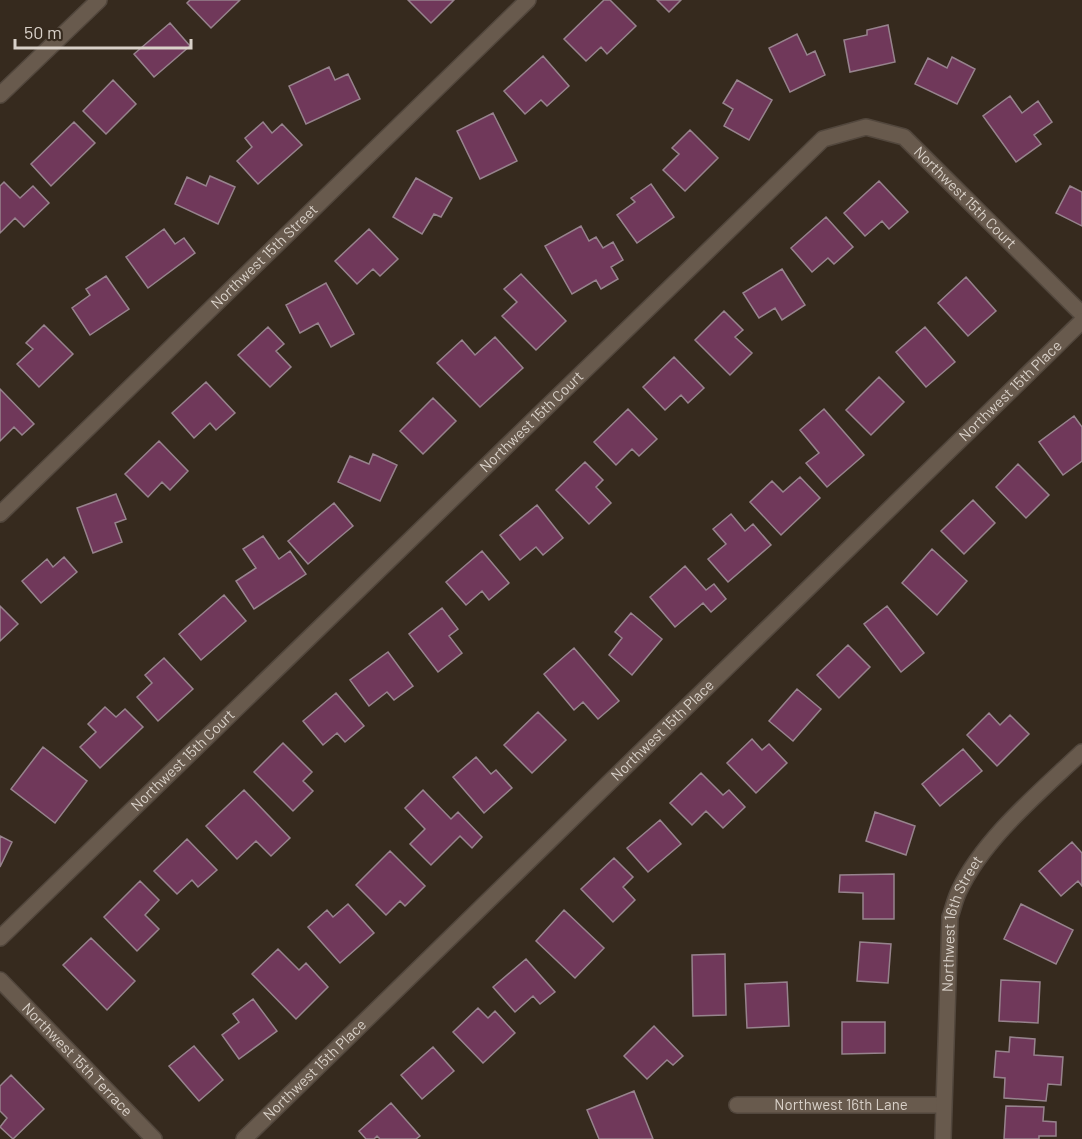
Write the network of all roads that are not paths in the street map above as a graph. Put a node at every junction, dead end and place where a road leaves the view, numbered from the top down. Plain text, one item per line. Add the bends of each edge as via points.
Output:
1 (99, 0) edge
2 (528, 0) edge
3 (0, 95) edge
4 (1082, 314) edge
5 (1082, 321) edge
6 (0, 514) edge
7 (1082, 752) edge
8 (0, 938) edge
9 (0, 980) edge
10 (737, 1106) dead end
11 (943, 1106) junction
12 (154, 1139) edge
13 (244, 1139) edge
14 (943, 1139) edge

1 - 3 street
2 - 6 street, Northwest 15th Street
4 - 8 street, Northwest 15th Court via 904,137 866,127 823,139
5 - 13 street, Northwest 15th Place
7 - 11 street, Northwest 16th Street via 981,854 959,891 951,917
9 - 12 street, Northwest 15th Terrace
10 - 11 street, Northwest 16th Lane
11 - 14 street, Northwest 16th Street

